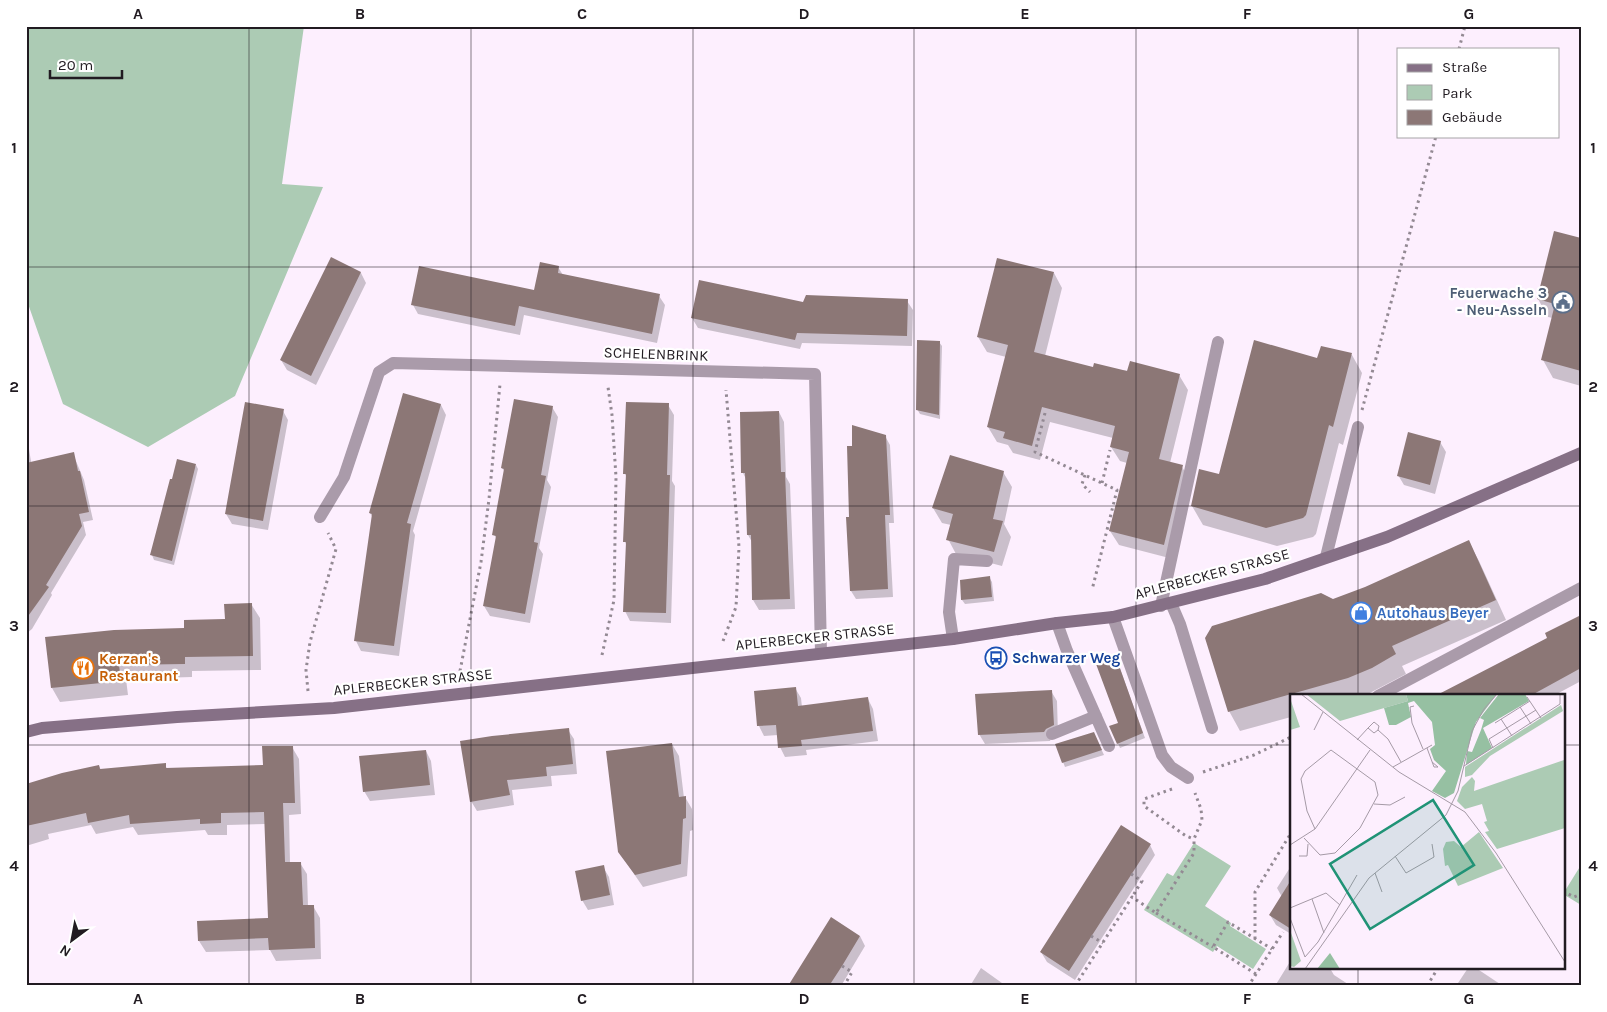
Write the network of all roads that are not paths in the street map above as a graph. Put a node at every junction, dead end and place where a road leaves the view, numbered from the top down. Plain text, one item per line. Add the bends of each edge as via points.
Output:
1 (1218, 342) dead end
2 (1358, 428) road end
3 (1581, 453) edge
4 (320, 517) road end
5 (1326, 557) junction
6 (987, 561) dead end
7 (1581, 588) edge
8 (1166, 605) junction
9 (1113, 617) junction
10 (1056, 623) junction
11 (952, 638) junction
12 (821, 653) junction
13 (1382, 694) edge
14 (1096, 716) junction
15 (1212, 728) dead end
16 (26, 732) edge
17 (1052, 734) dead end
18 (1109, 746) dead end
19 (1190, 783) road end

1 - 8 street
2 - 5 street
3 - 5 main road, APLERBECKER STRASSE via 1388,537
4 - 12 street, SCHELENBRINK via 344,477 379,372 392,363 815,374
5 - 8 main road, APLERBECKER STRASSE via 1264,579
6 - 11 street via 954,559 949,612
7 - 13 street
8 - 9 main road, APLERBECKER STRASSE
8 - 15 street via 1181,630
9 - 10 main road, APLERBECKER STRASSE
9 - 19 street via 1162,755
10 - 11 main road, APLERBECKER STRASSE
10 - 14 street
11 - 12 main road, APLERBECKER STRASSE
12 - 16 main road, APLERBECKER STRASSE via 334,708 168,718
14 - 17 street
14 - 18 street

